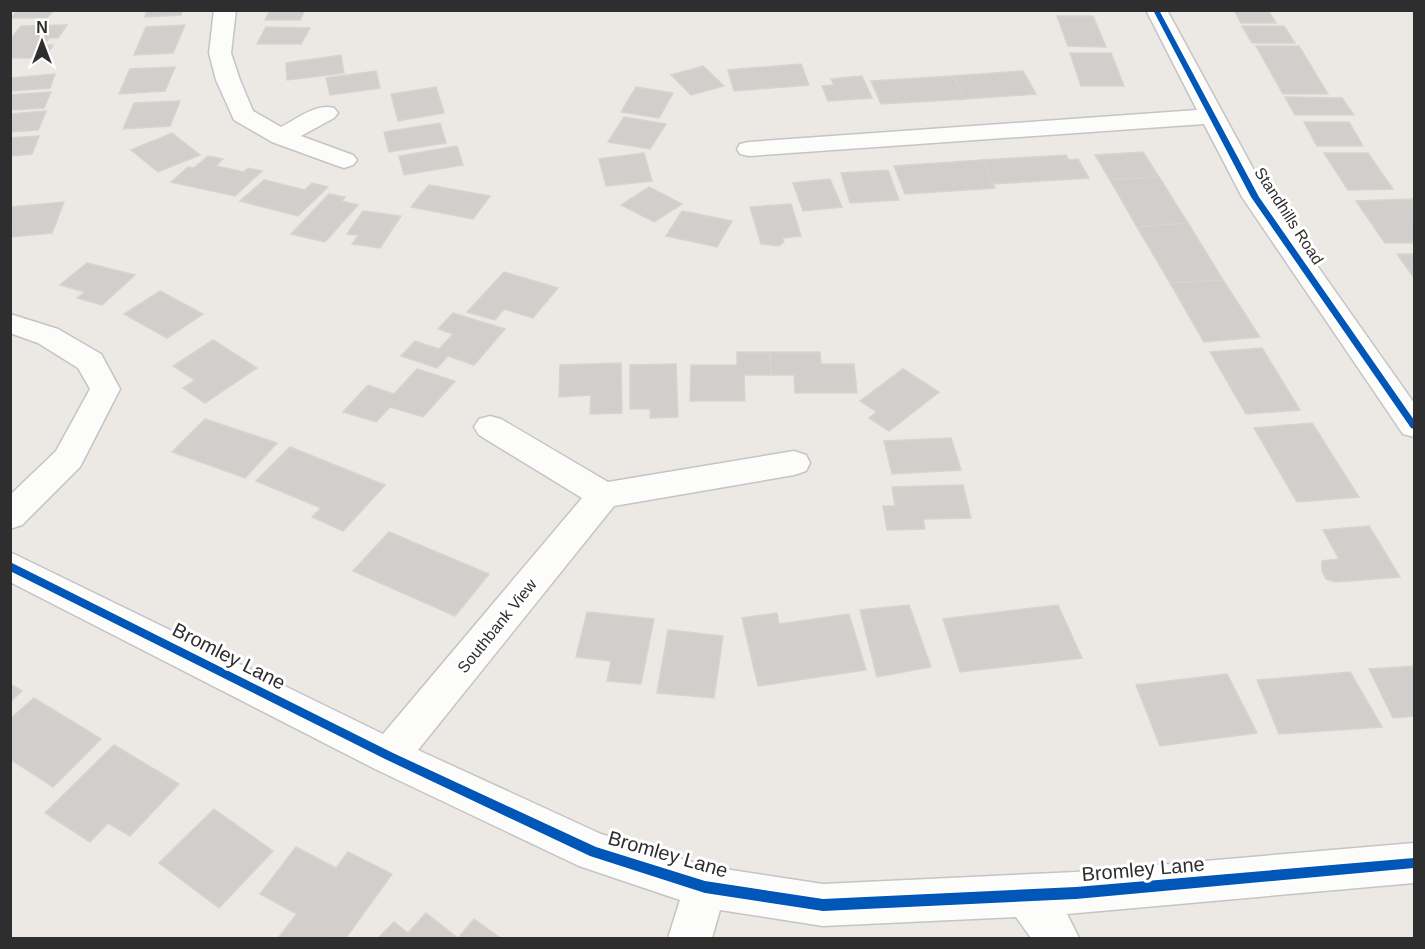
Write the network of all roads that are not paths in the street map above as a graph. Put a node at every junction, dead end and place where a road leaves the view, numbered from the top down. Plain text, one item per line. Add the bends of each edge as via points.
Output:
1 (225, 10) edge
2 (1156, 10) edge
3 (326, 113) dead end
4 (1213, 116) junction
5 (736, 127) dead end
6 (281, 137) junction
7 (344, 160) dead end
8 (10, 323) edge
9 (1414, 426) edge
10 (490, 427) dead end
11 (794, 463) dead end
12 (604, 495) junction
13 (10, 516) edge
14 (10, 566) edge
15 (389, 756) junction
16 (1414, 863) edge
17 (705, 887) junction
18 (1027, 895) junction
19 (690, 939) edge
20 (1057, 939) edge

1 - 6 street via 220,53 243,115
2 - 4 street, Standhills Road
3 - 6 street
4 - 5 street via 749,159
4 - 9 street, Standhills Road via 1256,197
6 - 7 street
8 - 13 street via 48,336 90,361 105,389 68,459
10 - 12 street
11 - 12 street
12 - 15 street, Southbank View
14 - 15 street, Bromley Lane
15 - 17 street, Bromley Lane via 594,852
16 - 18 street, Bromley Lane
17 - 18 street, Bromley Lane via 823,905
17 - 19 street
18 - 20 street

